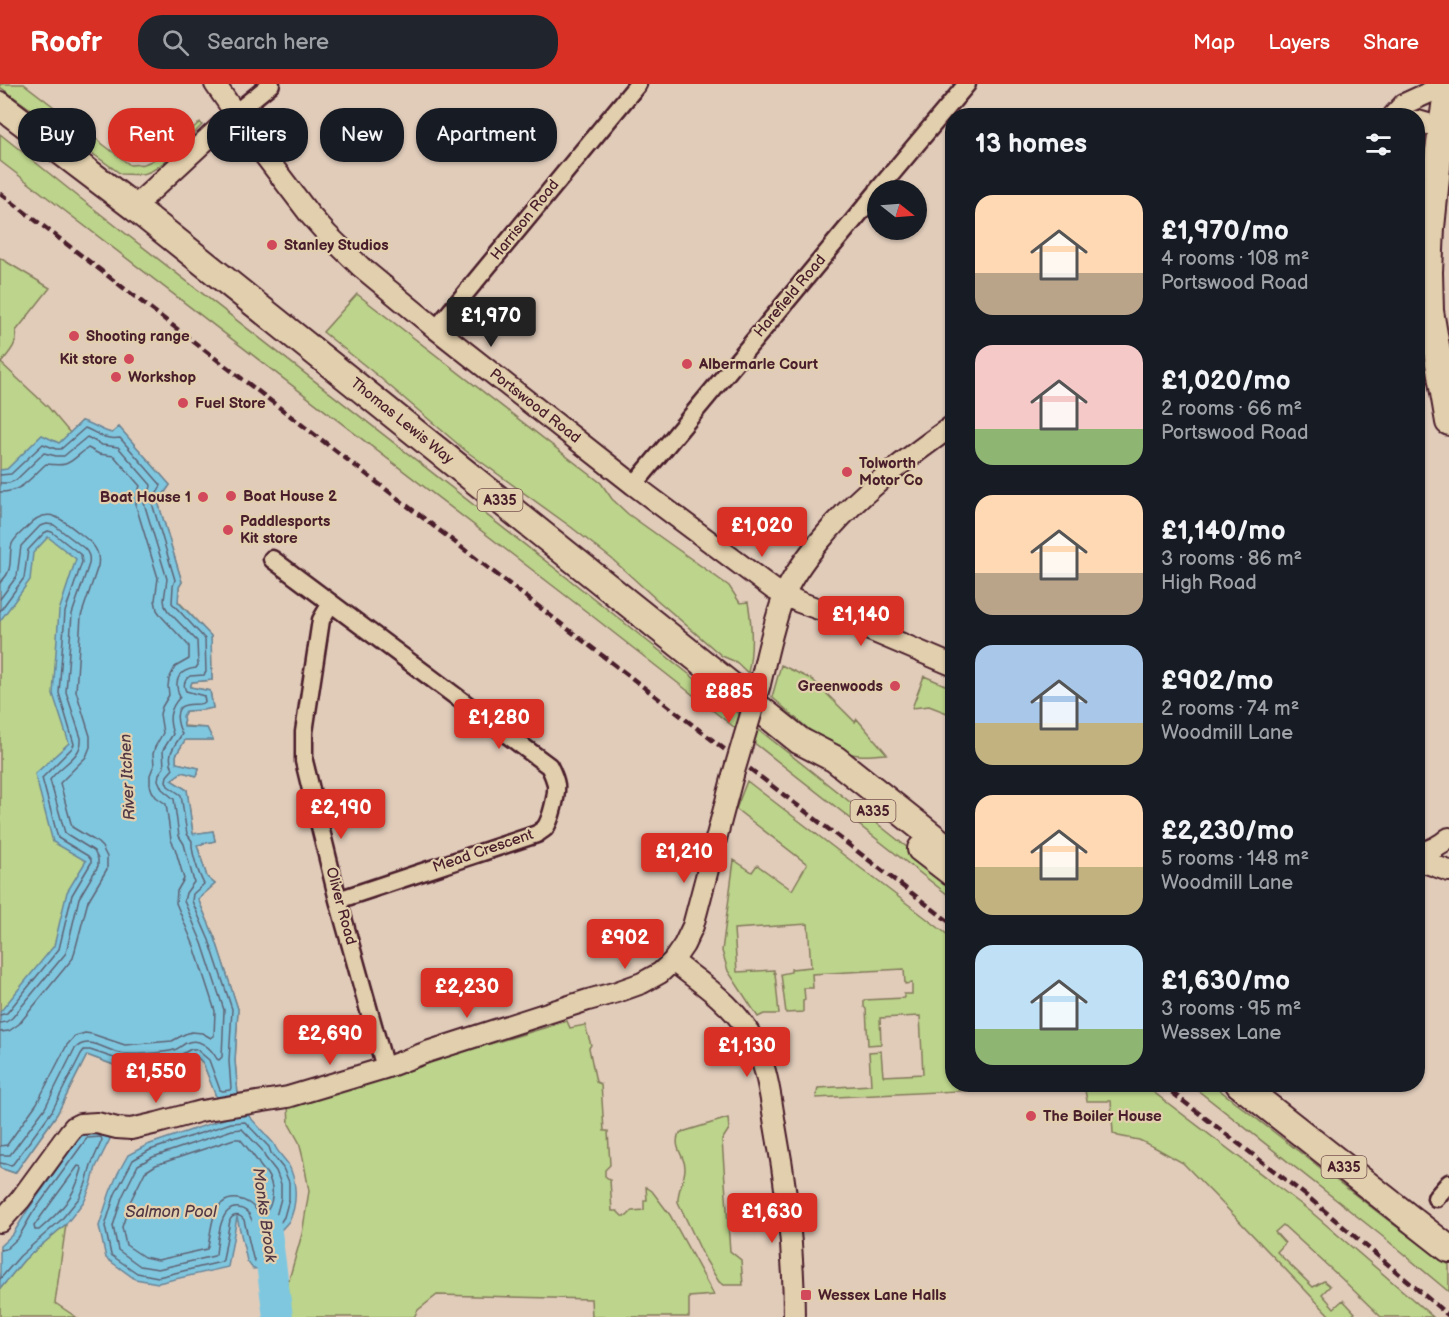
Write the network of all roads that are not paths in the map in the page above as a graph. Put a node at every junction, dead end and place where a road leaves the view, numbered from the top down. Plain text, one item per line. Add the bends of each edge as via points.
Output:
1 (215, 84) edge
2 (271, 84) edge
3 (638, 84) edge
4 (967, 84) edge
5 (1448, 84) edge
6 (0, 105) edge
7 (230, 108) edge
8 (241, 108) edge
9 (947, 108) edge
10 (1400, 108) edge
11 (945, 110) edge
12 (1425, 124) edge
13 (1442, 128) junction
14 (207, 139) edge
15 (270, 162) edge
16 (887, 180) edge
17 (867, 204) edge
18 (134, 207) junction
19 (436, 329) junction
20 (1449, 422) edge
21 (945, 431) edge
22 (634, 485) junction
23 (272, 559) dead end
24 (784, 596) junction
25 (331, 603) junction
26 (945, 662) edge
27 (800, 741) junction
28 (1449, 838) edge
29 (945, 846) edge
30 (1425, 853) edge
31 (1425, 862) edge
32 (945, 868) edge
33 (1449, 871) edge
34 (338, 900) junction
35 (673, 961) junction
36 (385, 1068) junction
37 (1249, 1092) edge
38 (1449, 1182) edge
39 (1436, 1198) dead end
40 (0, 1222) edge
41 (1449, 1249) edge
42 (794, 1317) edge

1 - 7 street, Portswood Road
2 - 8 street
3 - 19 street, Harrison Road
4 - 9 street, Harefield Road
5 - 10 street
5 - 13 main road
6 - 18 main road, Thomas Lewis Way / A335
11 - 16 street, Harefield Road
12 - 13 street
13 - 20 main road via 1431,228 1429,292
14 - 18 street
15 - 19 street, Portswood Road via 327,234
17 - 22 street, Harefield Road
18 - 27 main road, Thomas Lewis Way / A335
19 - 22 street, Portswood Road
21 - 24 street via 880,479 843,514 801,565
22 - 24 street, Portswood Road
23 - 25 street, Mead Crescent
24 - 26 street, Portswood Road
24 - 35 street, bridge via 693,926
25 - 34 street, Oliver Road via 321,620 304,732 304,761
25 - 34 street, Mead Crescent via 549,766 556,787 548,821 537,834
27 - 29 main road, Thomas Lewis Way / A335 via 835,759
27 - 32 main road, Thomas Lewis Way / A335 via 825,773
28 - 30 street
31 - 33 street
34 - 36 street, Oliver Road
35 - 36 street via 642,983
35 - 42 street via 728,1007 745,1026 761,1059 788,1210
36 - 40 street via 288,1097 201,1111 131,1129 80,1124
37 - 41 main road, A335
38 - 39 street

